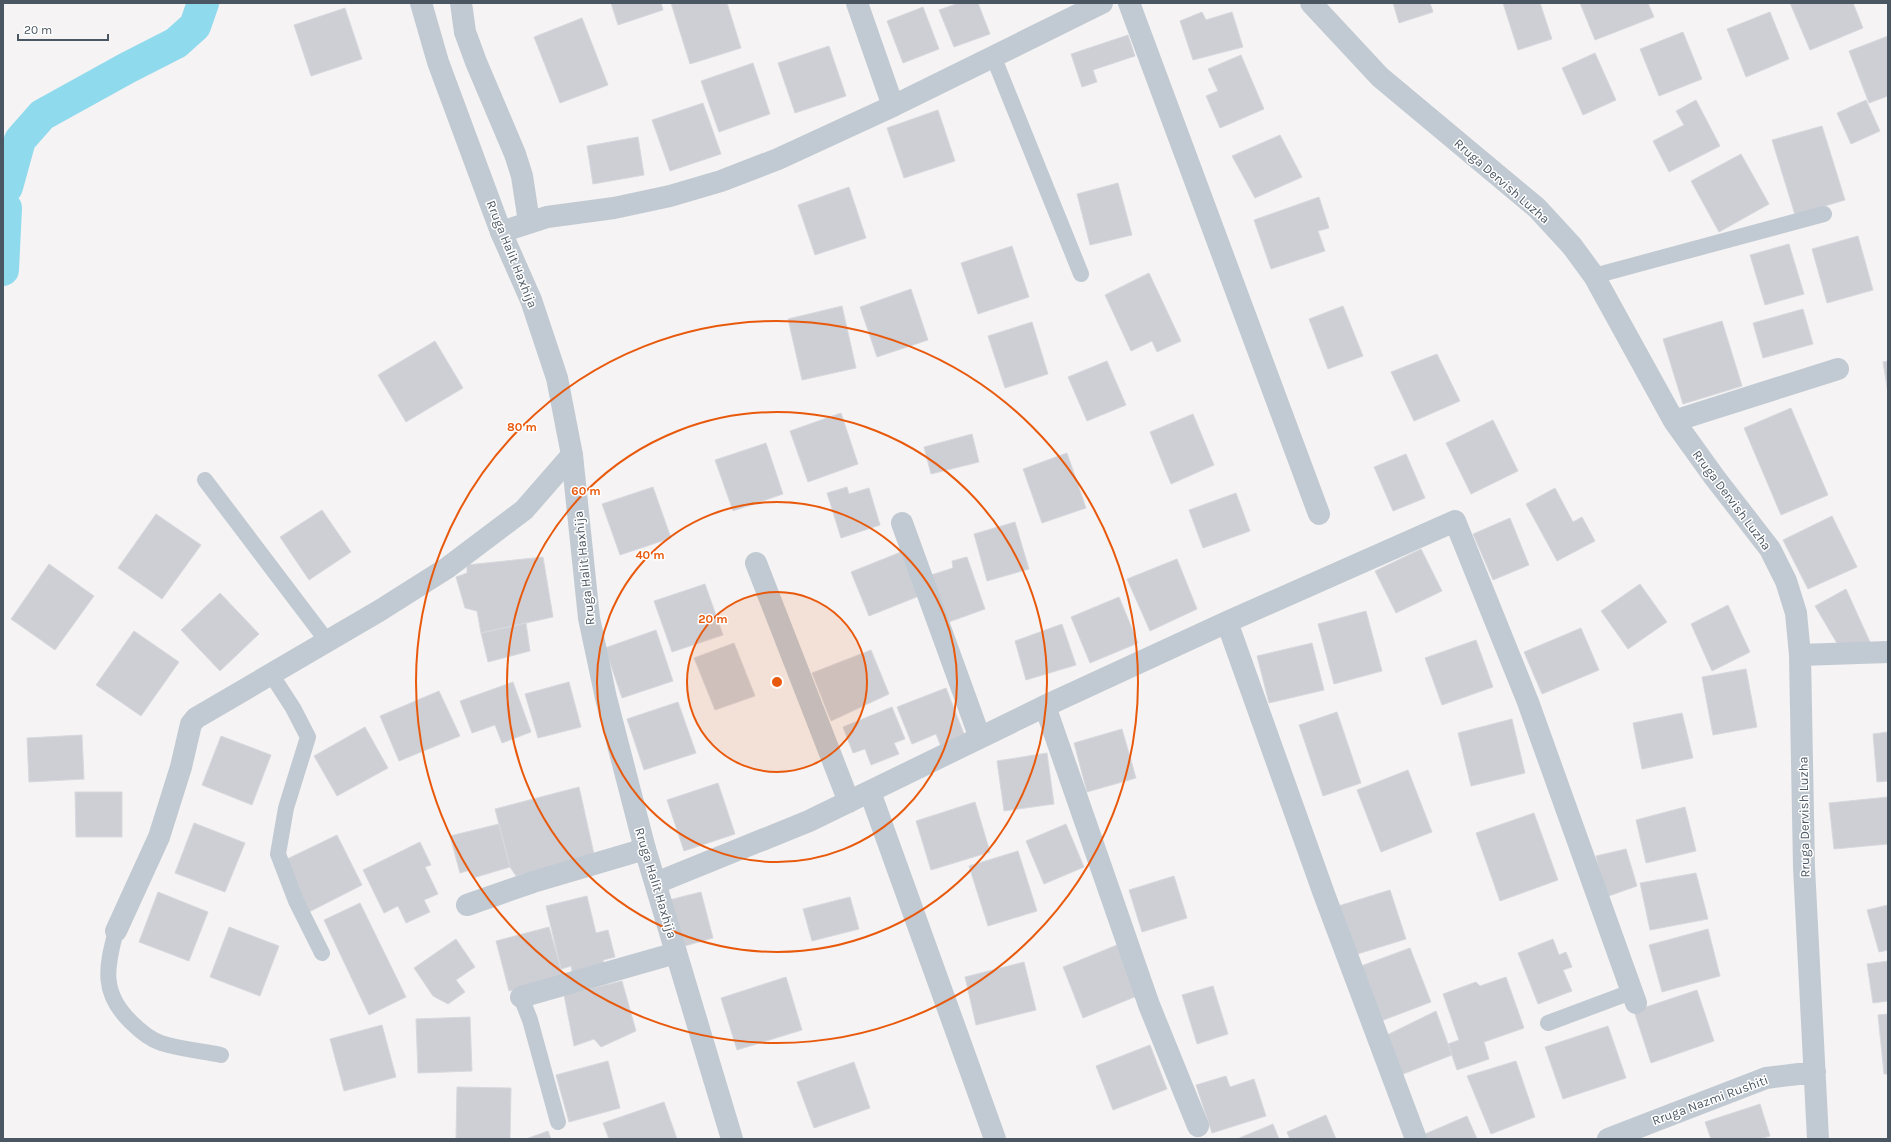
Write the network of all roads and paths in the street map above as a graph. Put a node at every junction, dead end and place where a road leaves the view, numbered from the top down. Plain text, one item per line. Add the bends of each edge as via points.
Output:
1 (421, 3) edge
2 (461, 3) edge
3 (857, 3) edge
4 (1102, 3) edge
5 (1129, 3) edge
6 (1311, 3) edge
7 (993, 56) junction
8 (893, 106) junction
9 (1824, 214) dead end
10 (529, 222) junction
11 (501, 232) junction
12 (1081, 274) dead end
13 (1594, 276) junction
14 (1838, 369) dead end
15 (1674, 421) junction
16 (572, 455) junction
17 (205, 480) dead end
18 (1319, 514) dead end
19 (902, 523) dead end
20 (756, 563) dead end
21 (1227, 622) junction
22 (327, 641) junction
23 (1888, 652) edge
24 (1800, 655) junction
25 (271, 674) junction
26 (1045, 706) junction
27 (980, 738) junction
28 (870, 792) junction
29 (849, 802) junction
30 (644, 849) junction
31 (656, 883) junction
32 (467, 906) dead end
33 (116, 931) joint
34 (322, 953) dead end
35 (676, 953) junction
36 (521, 997) joint
37 (1633, 998) joint
38 (1548, 1023) dead end
39 (221, 1055) dead end
40 (1815, 1072) junction
41 (558, 1122) dead end
42 (1198, 1126) dead end
43 (732, 1139) edge
44 (995, 1139) edge
45 (1416, 1139) edge
46 (1608, 1139) edge
47 (1818, 1139) edge

1 - 11 street, Rruga Halit Haxhija via 438,62
2 - 10 street via 465,32 522,176
3 - 8 street
4 - 7 street
5 - 18 street
6 - 13 street, Rruga Dervish Luzha via 1380,77 1537,208 1572,246
7 - 8 street
7 - 12 lane
8 - 10 street via 778,159 721,181 670,196 614,208 547,217
9 - 13 lane
10 - 11 street
11 - 16 street, Rruga Halit Haxhija via 546,341 557,378
13 - 15 street, Rruga Dervish Luzha
14 - 15 street
15 - 24 street, Rruga Dervish Luzha via 1770,549 1786,581 1796,613
16 - 22 street via 524,510 479,545 448,568
16 - 30 street, Rruga Halit Haxhija via 588,618
17 - 22 lane
19 - 27 street
20 - 29 street
21 - 26 street
21 - 37 street via 1455,521 1528,702
21 - 45 street via 1324,894
22 - 25 street
23 - 24 street
24 - 40 street, Rruga Dervish Luzha via 1804,867
25 - 33 street via 196,718 191,724 159,837
25 - 34 lane via 308,737 286,808 278,854 296,901
26 - 27 street
26 - 42 street via 1149,1005
27 - 28 street
28 - 29 street
28 - 44 street
29 - 31 street via 809,821
30 - 31 street, Rruga Halit Haxhija
30 - 32 street via 533,882
31 - 35 street, Rruga Halit Haxhija
33 - 39 lane via 109,957 108,987 119,1010 139,1031 160,1042
35 - 36 street
35 - 43 street, Rruga Halit Haxhija
36 - 41 lane via 530,1020
37 - 38 lane
40 - 46 street, Rruga Nazmi Rushiti via 1766,1078
40 - 47 street, Rruga Dervish Luzha

